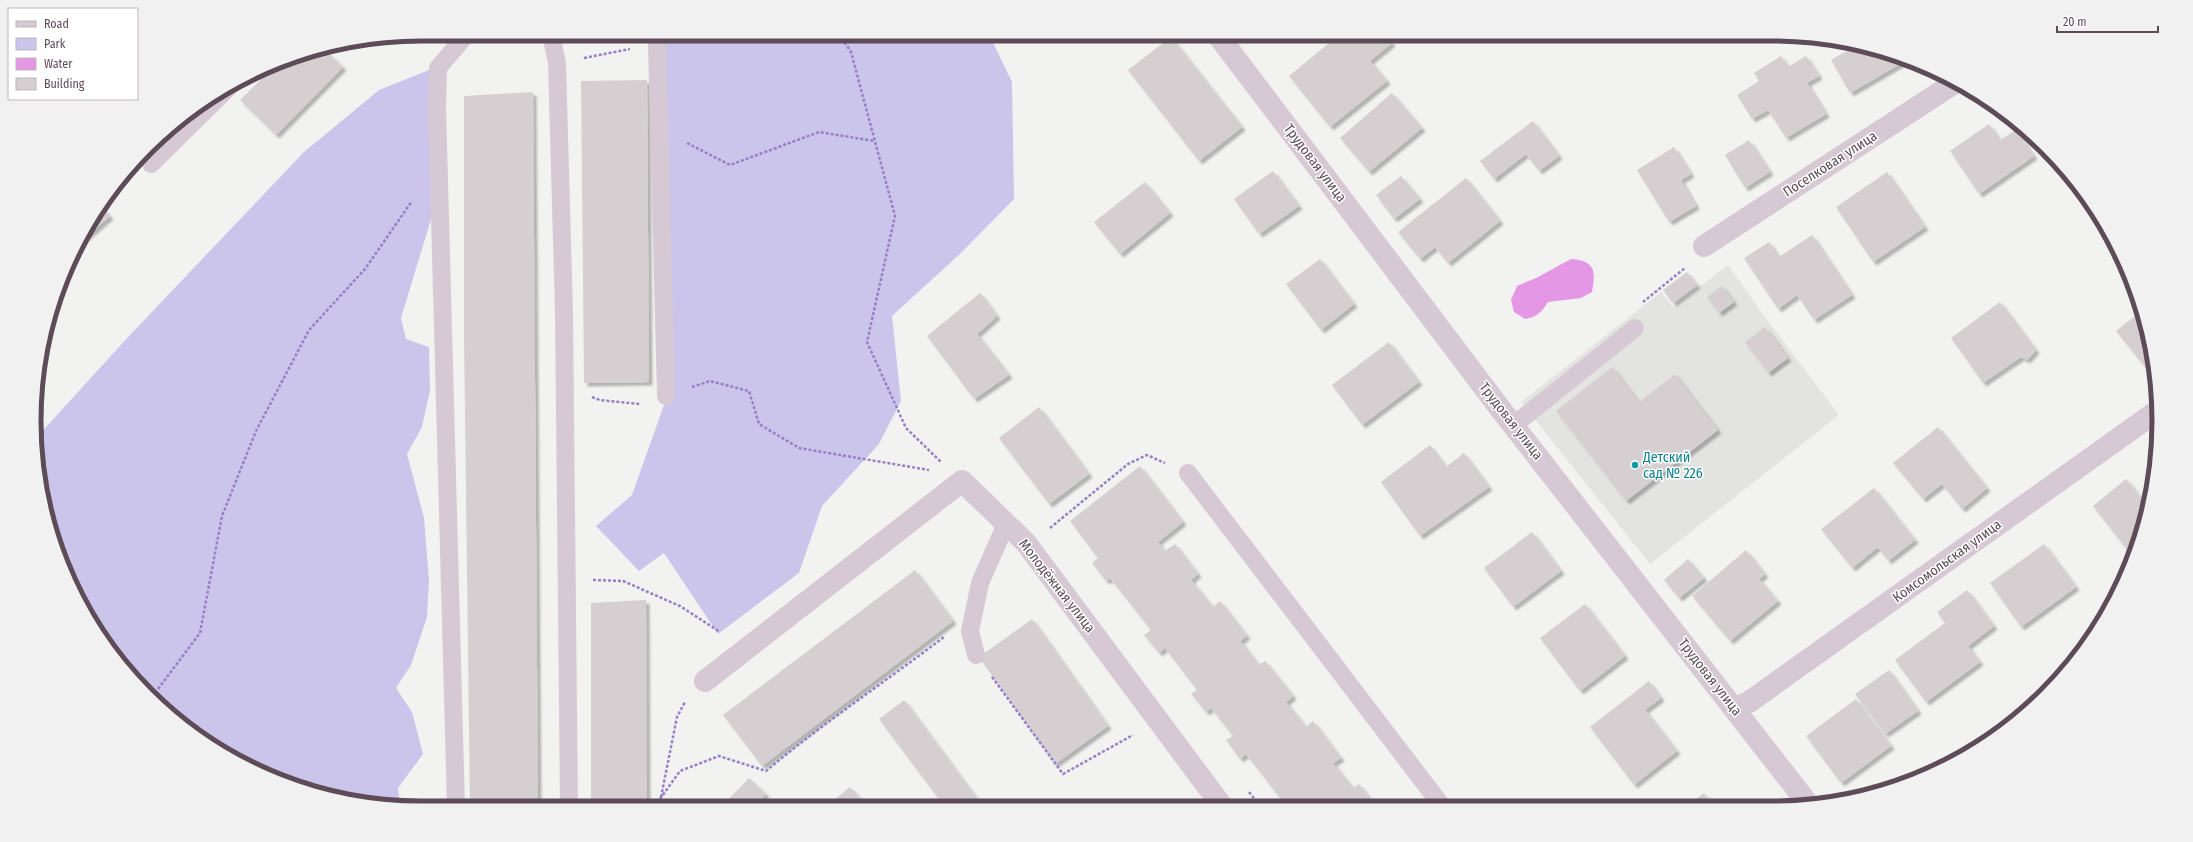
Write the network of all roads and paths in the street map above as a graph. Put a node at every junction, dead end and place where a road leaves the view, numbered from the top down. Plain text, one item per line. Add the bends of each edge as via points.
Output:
1 (461, 41) edge
2 (552, 41) edge
3 (844, 41) edge
4 (1222, 41) edge
5 (657, 44) joint
6 (557, 63) junction
7 (1950, 86) edge
8 (212, 104) edge
9 (659, 128) junction
10 (874, 140) junction
11 (437, 161) junction
12 (151, 164) dead end
13 (1704, 246) dead end
14 (1635, 328) dead end
15 (564, 384) junction
16 (666, 396) junction
17 (2152, 415) edge
18 (1514, 425) junction
19 (1188, 473) joint
20 (962, 481) junction
21 (1006, 524) junction
22 (1026, 543) junction
23 (566, 580) junction
24 (973, 617) junction
25 (746, 650) junction
26 (976, 655) joint
27 (705, 681) joint
28 (155, 693) edge
29 (1735, 708) junction
30 (1170, 736) junction
31 (660, 799) joint
32 (1805, 799) edge
33 (456, 801) edge
34 (569, 801) edge
35 (1218, 801) edge
36 (1438, 801) edge

1 - 11 lane via 438,68
2 - 6 lane
3 - 10 path via 851,52
4 - 18 street, Трудовая улица
5 - 6 path
5 - 9 lane
6 - 15 lane
7 - 13 street, Поселковая улица
8 - 12 lane
9 - 10 path via 730,165 819,132
9 - 16 lane
10 - 20 path via 895,216 866,342 906,428
11 - 28 path via 365,269 309,330 256,431 222,516 200,633
11 - 33 lane
14 - 18 lane
15 - 16 path via 600,400 637,405
15 - 23 lane
16 - 20 path via 710,381 749,391 760,424 799,448 931,471
17 - 29 street, Комсомольская улица via 1749,702
18 - 29 street, Трудовая улица
19 - 22 path via 1147,455 1128,464 1040,536
19 - 36 lane
20 - 21 street, Молодёжная улица
20 - 25 street
21 - 22 street, Молодёжная улица
21 - 24 lane via 980,583
22 - 30 street, Молодёжная улица
23 - 25 path via 623,581 680,606
23 - 34 lane
24 - 26 lane via 970,631
24 - 31 path via 874,691 805,738 766,771 719,756 680,771
25 - 27 street
26 - 30 path via 1063,774 1148,727
27 - 31 path via 691,692 677,717
29 - 32 street, Трудовая улица
30 - 35 street, Молодёжная улица

